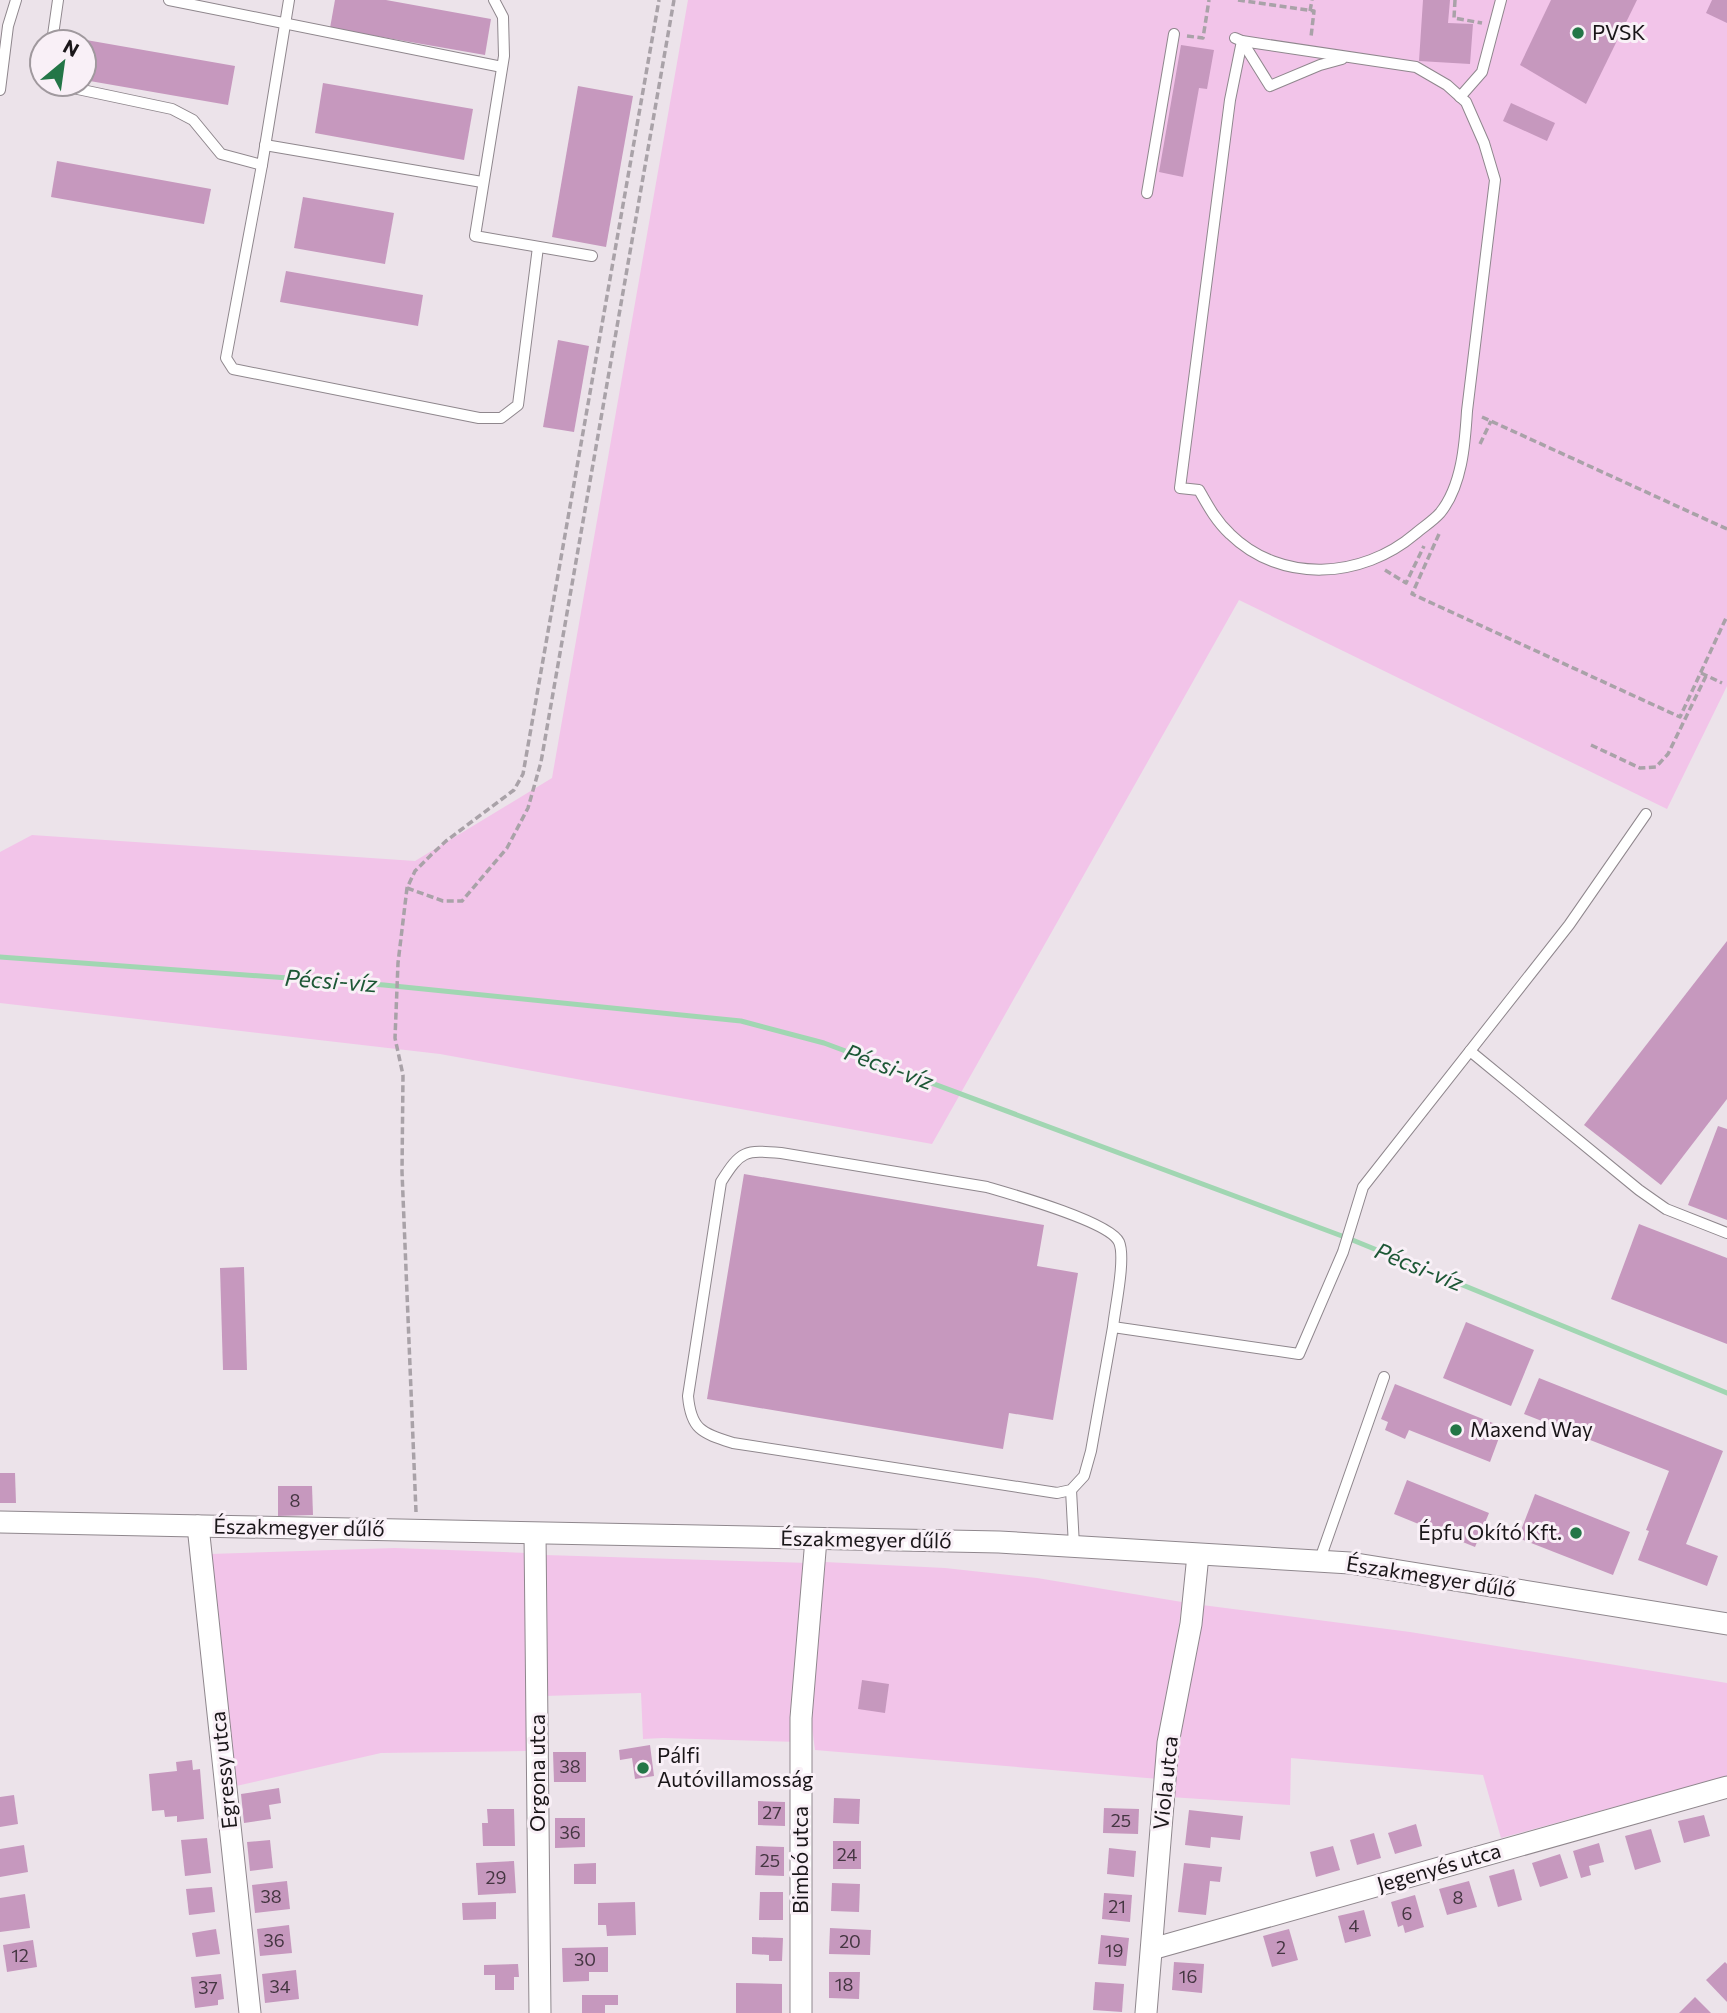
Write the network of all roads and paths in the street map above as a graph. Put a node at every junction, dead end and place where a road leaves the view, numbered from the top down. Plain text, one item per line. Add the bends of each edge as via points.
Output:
1 (16, 0) edge
2 (58, 0) edge
3 (169, 0) edge
4 (289, 0) edge
5 (494, 0) edge
6 (659, 0) edge
7 (674, 0) edge
8 (1209, 0) edge
9 (1238, 0) edge
10 (1312, 0) edge
11 (1455, 0) edge
12 (1501, 0) edge
13 (1310, 11) junction
14 (285, 24) junction
15 (1495, 26) junction
16 (54, 28) edge
17 (1174, 34) joint
18 (1238, 39) junction
19 (1309, 51) junction
20 (1350, 57) junction
21 (502, 67) junction
22 (0, 90) edge
23 (98, 93) edge
24 (1460, 97) junction
25 (265, 145) junction
26 (262, 165) junction
27 (482, 182) junction
28 (1147, 193) dead end
29 (538, 247) junction
30 (592, 256) dead end
31 (1480, 446) dead end
32 (1727, 529) edge
33 (1440, 532) dead end
34 (1727, 616) edge
35 (1701, 673) junction
36 (1706, 676) junction
37 (1722, 683) dead end
38 (1591, 746) dead end
39 (1646, 814) dead end
40 (407, 888) junction
41 (1470, 1051) junction
42 (1727, 1233) edge
43 (1113, 1327) junction
44 (1384, 1377) dead end
45 (1071, 1490) junction
46 (0, 1522) edge
47 (416, 1524) dead end
48 (198, 1526) junction
49 (535, 1534) junction
50 (816, 1539) junction
51 (1074, 1546) junction
52 (1198, 1555) junction
53 (1319, 1562) junction
54 (1727, 1624) edge
55 (1727, 1787) edge
56 (1152, 1949) junction
57 (250, 2013) edge
58 (540, 2013) edge
59 (801, 2013) edge
60 (1146, 2013) edge

1 - 22 lane
2 - 16 lane
3 - 14 lane
4 - 14 lane
5 - 21 lane via 503,17
6 - 40 path via 523,774 514,790 430,855
7 - 40 path via 541,762 528,808 508,848 461,901 443,901
8 - 17 path via 1203,38
9 - 13 path
10 - 13 path
11 - 15 path via 1454,18
12 - 15 lane
13 - 19 path via 1314,11
14 - 21 lane
14 - 25 lane
15 - 24 lane via 1482,72
17 - 28 lane
18 - 19 lane
18 - 20 lane via 1270,86
18 - 24 lane via 1180,488 1199,490 1231,536 1283,565 1332,570 1372,561 1404,543 1440,512 1458,477 1495,180 1484,143
19 - 20 lane
20 - 24 lane via 1416,67
21 - 27 lane
23 - 26 lane via 172,109 193,120 221,154
25 - 26 lane
25 - 27 lane
26 - 29 lane via 226,358 233,369 479,418 501,418 517,405
27 - 29 lane via 475,236
29 - 30 lane
31 - 32 path via 1491,421
33 - 35 path via 1412,594 1680,717
34 - 35 path
35 - 36 path
36 - 37 path
36 - 38 path via 1668,754 1656,767 1640,768
39 - 41 lane via 1569,925
40 - 47 path via 395,1038 403,1075 402,1172
41 - 42 lane via 1639,1190 1666,1209
41 - 43 lane via 1363,1187 1343,1252 1299,1354
43 - 45 lane via 1091,1451 1084,1476
43 - 45 lane via 1122,1256 1119,1241 1107,1230 1081,1219 987,1187 781,1153 752,1151 733,1163 721,1182 688,1396 690,1418 706,1434 733,1443 1043,1492
44 - 53 lane
45 - 51 lane
46 - 48 street, Északmegyer dűlő
48 - 49 street, Északmegyer dűlő
48 - 57 street, Egressy utca
49 - 50 street, Északmegyer dűlő
49 - 58 street, Orgona utca
50 - 51 street, Északmegyer dűlő
50 - 59 street, Bimbó utca via 801,1718
51 - 52 street, Északmegyer dűlő
52 - 53 street, Északmegyer dűlő
52 - 56 street, Viola utca via 1191,1624 1168,1744
53 - 54 street, Északmegyer dűlő via 1350,1563
55 - 56 street, Jegenyés utca
56 - 60 street, Viola utca

